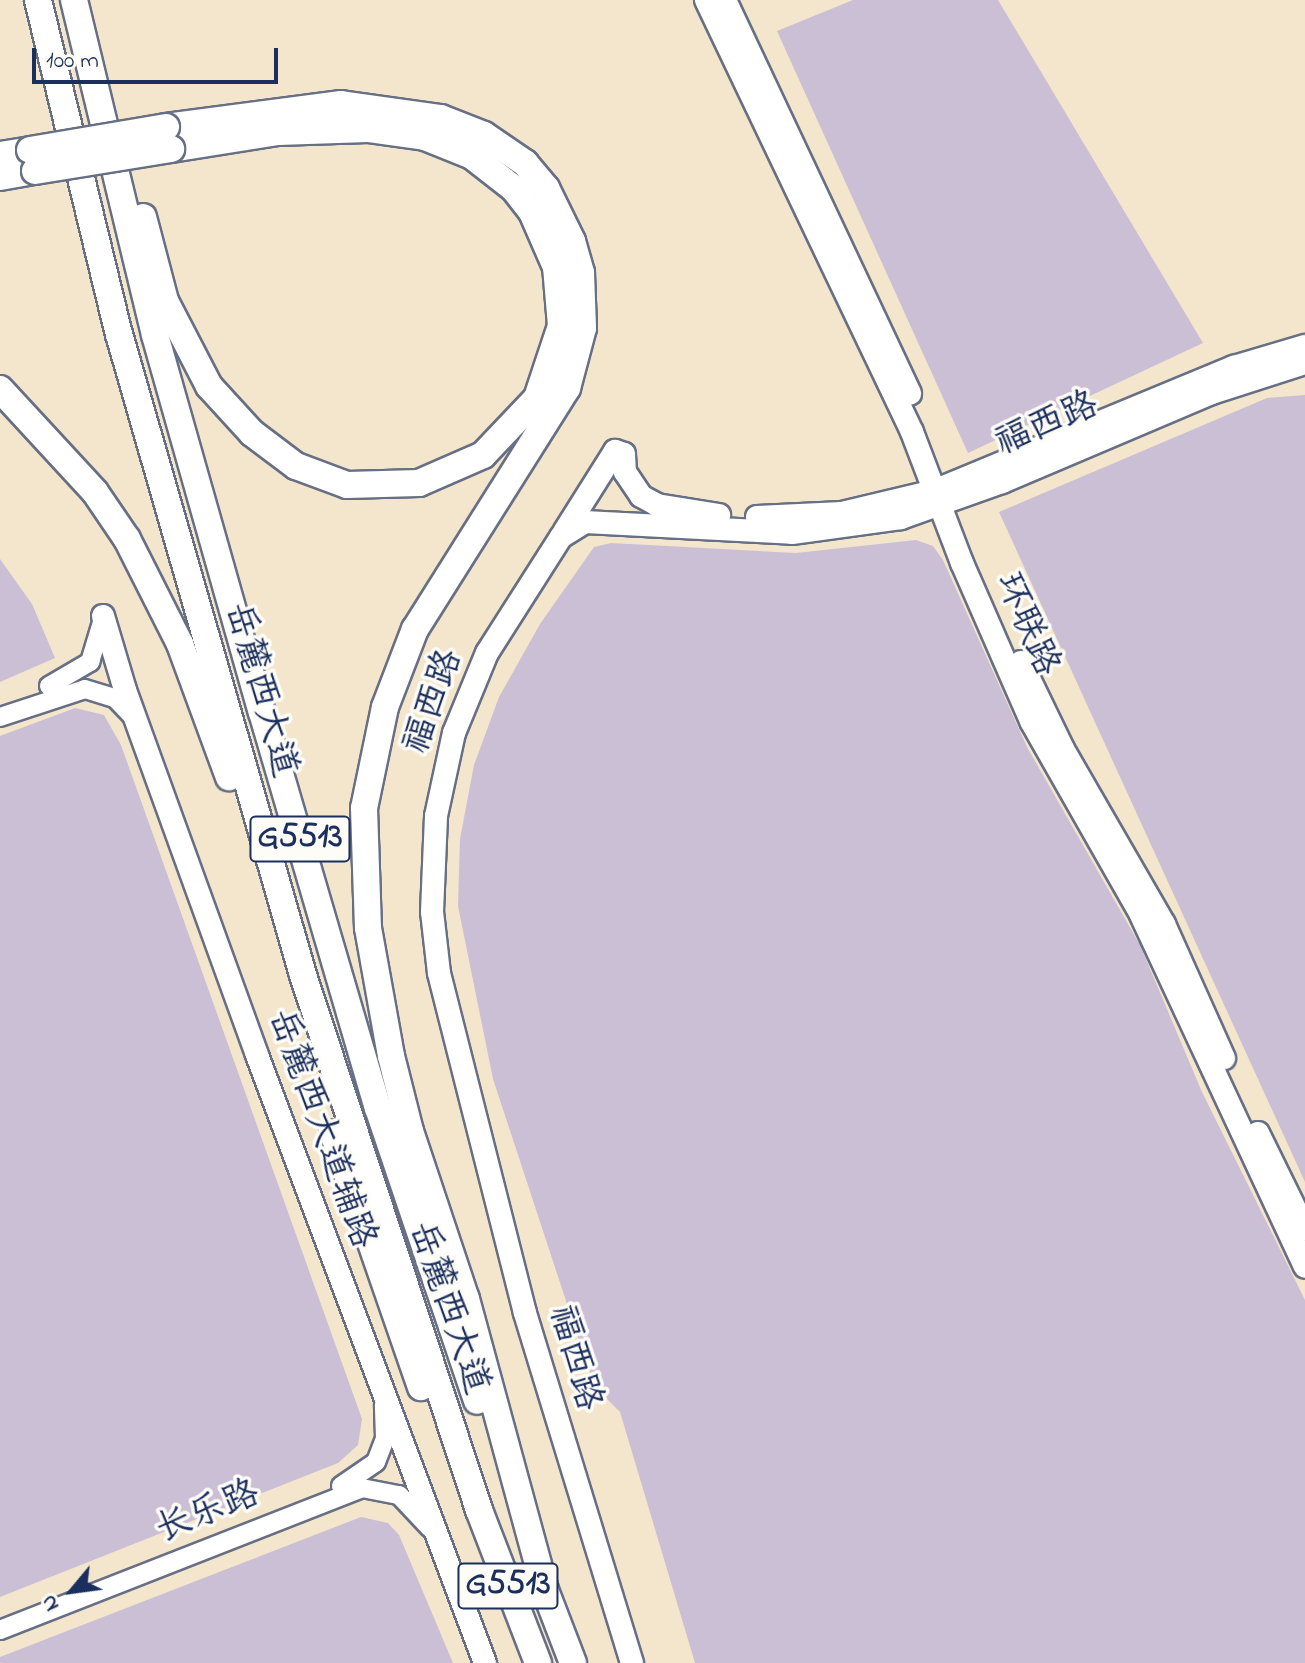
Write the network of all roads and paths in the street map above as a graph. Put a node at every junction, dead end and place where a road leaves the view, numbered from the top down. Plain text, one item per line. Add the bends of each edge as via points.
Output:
1 (38, 0) edge
2 (74, 0) edge
3 (92, 0) edge
4 (706, 0) edge
5 (725, 0) edge
6 (169, 138) junction
7 (0, 155) edge
8 (33, 161) junction
9 (0, 177) edge
10 (1305, 346) edge
11 (1305, 363) edge
12 (0, 389) edge
13 (943, 496) junction
14 (561, 537) junction
15 (103, 616) joint
16 (0, 706) edge
17 (0, 717) edge
18 (137, 723) junction
19 (1305, 1229) edge
20 (1305, 1267) edge
21 (384, 1402) junction
22 (479, 1510) junction
23 (430, 1528) junction
24 (546, 1594) junction
25 (0, 1621) edge
26 (0, 1630) edge
27 (485, 1663) edge
28 (538, 1663) edge
29 (573, 1663) edge
30 (632, 1663) edge

1 - 22 highway, 岳麓西大道 / G5513 via 119,334 303,975
2 - 24 highway, 岳麓西大道 / G5513 via 155,335 374,1094
3 - 6 highway via 165,301 209,386 231,413 296,466 371,488 419,483 462,467 521,421 556,353 561,294 540,225 493,170 450,144 368,129
4 - 13 main road, 环联路
5 - 13 main road, 环联路 via 893,353
6 - 8 highway, bridge
6 - 24 highway via 341,104 441,118 484,135 525,163 546,188 575,252 583,328 567,388 415,629 385,707 364,808 368,928 391,1056 466,1299
7 - 8 highway
8 - 9 highway
10 - 13 main road via 1234,367
11 - 13 main road, 福西路
12 - 22 highway via 95,492 127,539 180,644 241,812 290,995 406,1353
13 - 14 main road, 福西路 via 853,527 792,533 603,519 585,522
13 - 14 main road via 796,517 705,514 657,505 641,496 625,472 624,454 615,451
13 - 19 main road, 环联路 via 1041,705 1164,924
13 - 20 main road, 环联路 via 1031,721 1141,915
14 - 30 main road, 福西路 via 511,609 466,696 436,816 432,912 439,973 488,1179
15 - 16 street via 97,653 83,670
15 - 18 main road, 岳麓西大道辅路
17 - 18 street via 85,689 115,698
18 - 21 main road, 岳麓西大道辅路
21 - 23 main road, 岳麓西大道辅路
21 - 25 street, 长乐路 via 381,1451 358,1478
22 - 28 highway, 岳麓西大道 / G5513
23 - 26 street, 长乐路 via 399,1495 362,1488
23 - 27 main road, 岳麓西大道辅路
24 - 29 highway, 岳麓西大道 / G5513

